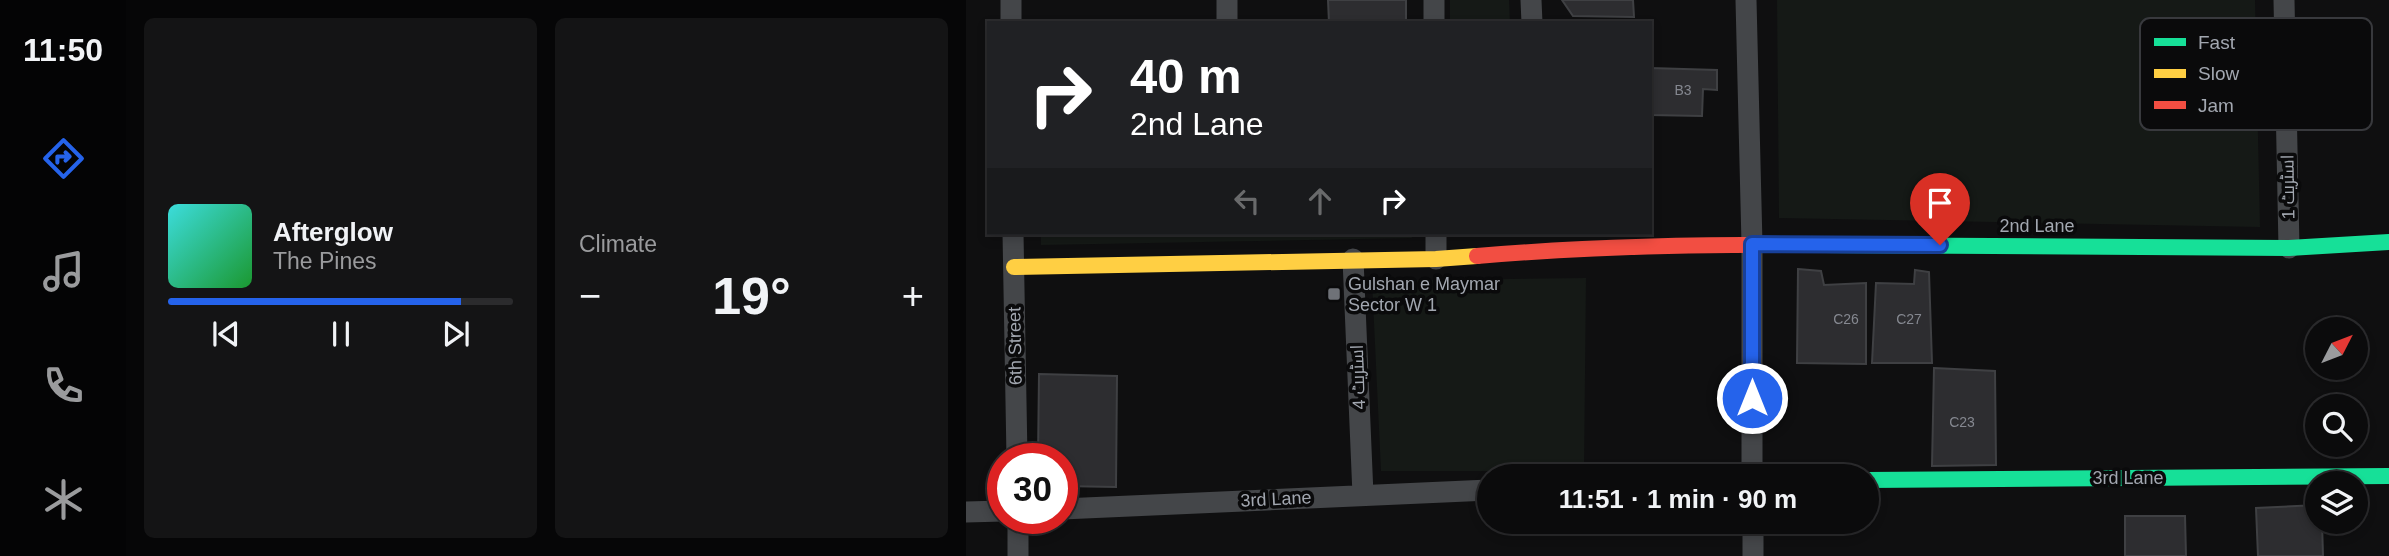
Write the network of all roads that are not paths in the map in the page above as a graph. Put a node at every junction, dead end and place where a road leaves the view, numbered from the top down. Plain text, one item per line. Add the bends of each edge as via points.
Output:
1 (1011, 0) edge
2 (1227, 0) edge
3 (1434, 0) edge
4 (1531, 0) edge
5 (1745, 0) edge
6 (2284, 0) edge
7 (2284, 18) edge
8 (1011, 21) edge
9 (1227, 21) edge
10 (1434, 21) edge
11 (1532, 21) edge
12 (2287, 130) edge
13 (1013, 235) edge
14 (1436, 235) edge
15 (1535, 242) edge
16 (2389, 242) edge
17 (1752, 244) junction
18 (2289, 247) junction
19 (1353, 259) junction
20 (1436, 259) junction
21 (1014, 267) junction
22 (1017, 443) edge
23 (1752, 464) edge
24 (2389, 476) edge
25 (1879, 480) edge
26 (1477, 490) edge
27 (1363, 495) junction
28 (1078, 508) edge
29 (987, 511) edge
30 (966, 512) edge
31 (1018, 534) edge
32 (1753, 534) edge
33 (1018, 556) edge
34 (1753, 556) edge

1 - 8 street
2 - 9 street
3 - 10 street
4 - 11 street
5 - 17 street
6 - 7 street, اسٹریٹ 1
12 - 18 street, اسٹریٹ 1
13 - 21 street, 6th Street
14 - 20 street
15 - 17 street, 2nd Lane
15 - 20 street, 2nd Lane
16 - 18 street, 2nd Lane
17 - 18 street, 2nd Lane
17 - 23 street
19 - 20 street, 2nd Lane
19 - 21 street, 2nd Lane
19 - 27 street, اسٹریٹ 4
21 - 22 street, 6th Street
24 - 25 street, 3rd Lane
26 - 27 street, 3rd Lane
27 - 28 street, 3rd Lane
29 - 30 street
31 - 33 street
32 - 34 street

